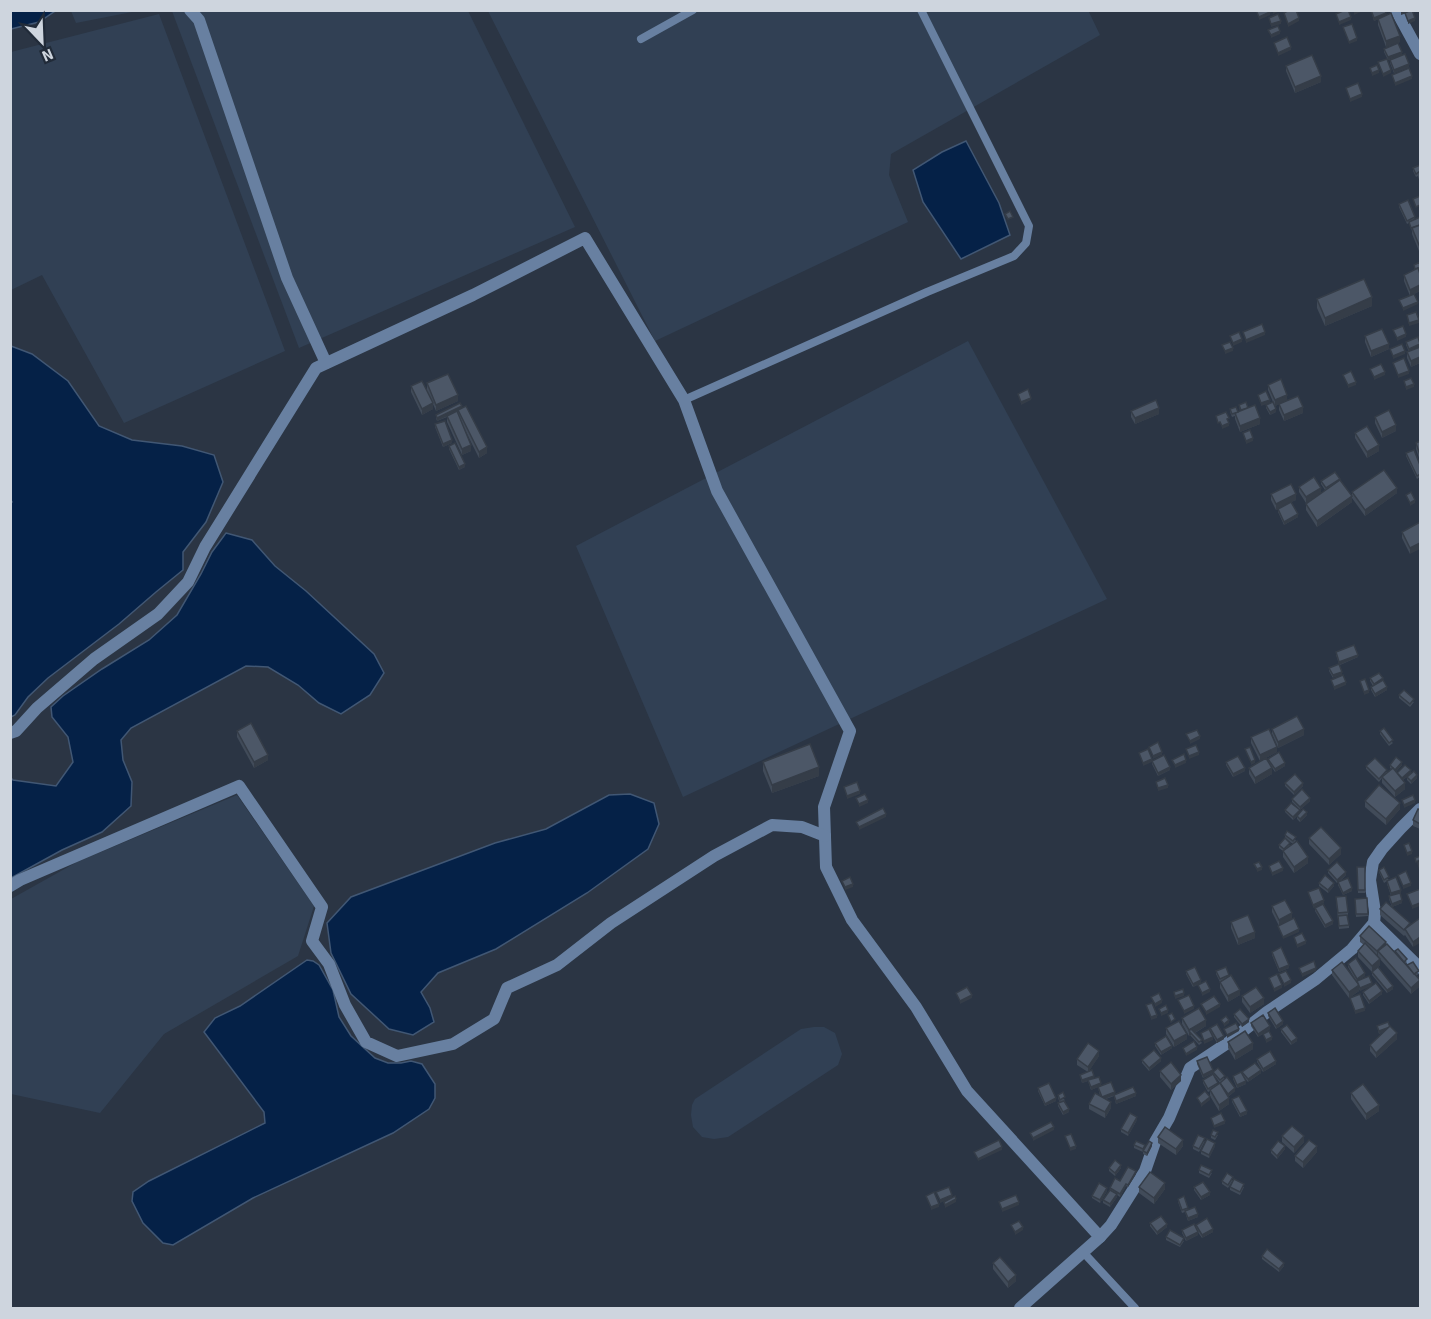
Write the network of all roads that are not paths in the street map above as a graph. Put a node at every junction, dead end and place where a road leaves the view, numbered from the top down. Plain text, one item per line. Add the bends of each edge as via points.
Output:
1 (190, 10) edge
2 (693, 10) edge
3 (921, 10) edge
4 (1396, 10) edge
5 (641, 39) dead end
6 (1420, 54) edge
7 (326, 363) junction
8 (684, 400) junction
9 (10, 733) edge
10 (1420, 809) edge
11 (825, 836) junction
12 (10, 886) edge
13 (1374, 923) junction
14 (1420, 968) edge
15 (1100, 1236) junction
16 (1083, 1252) junction
17 (1020, 1308) edge
18 (1135, 1308) edge

1 - 7 street via 199,20 287,278
2 - 5 lane
3 - 8 lane via 1029,226 1026,243 1014,256
4 - 6 street
7 - 8 street via 585,238
7 - 9 street via 316,368 188,582 158,614 93,659
8 - 11 street via 717,491 850,731 824,807
10 - 13 street via 1373,862 1370,880
11 - 12 street via 802,827 771,825 620,916 556,965 507,988 494,1019 453,1044 397,1056 366,1042 345,1005 329,964 312,941 322,907 239,786
11 - 15 street via 826,867 852,920 916,1007 967,1091
13 - 14 street
13 - 15 street via 1352,949 1316,979 1190,1068 1145,1171
15 - 16 street
16 - 17 street
16 - 18 lane

